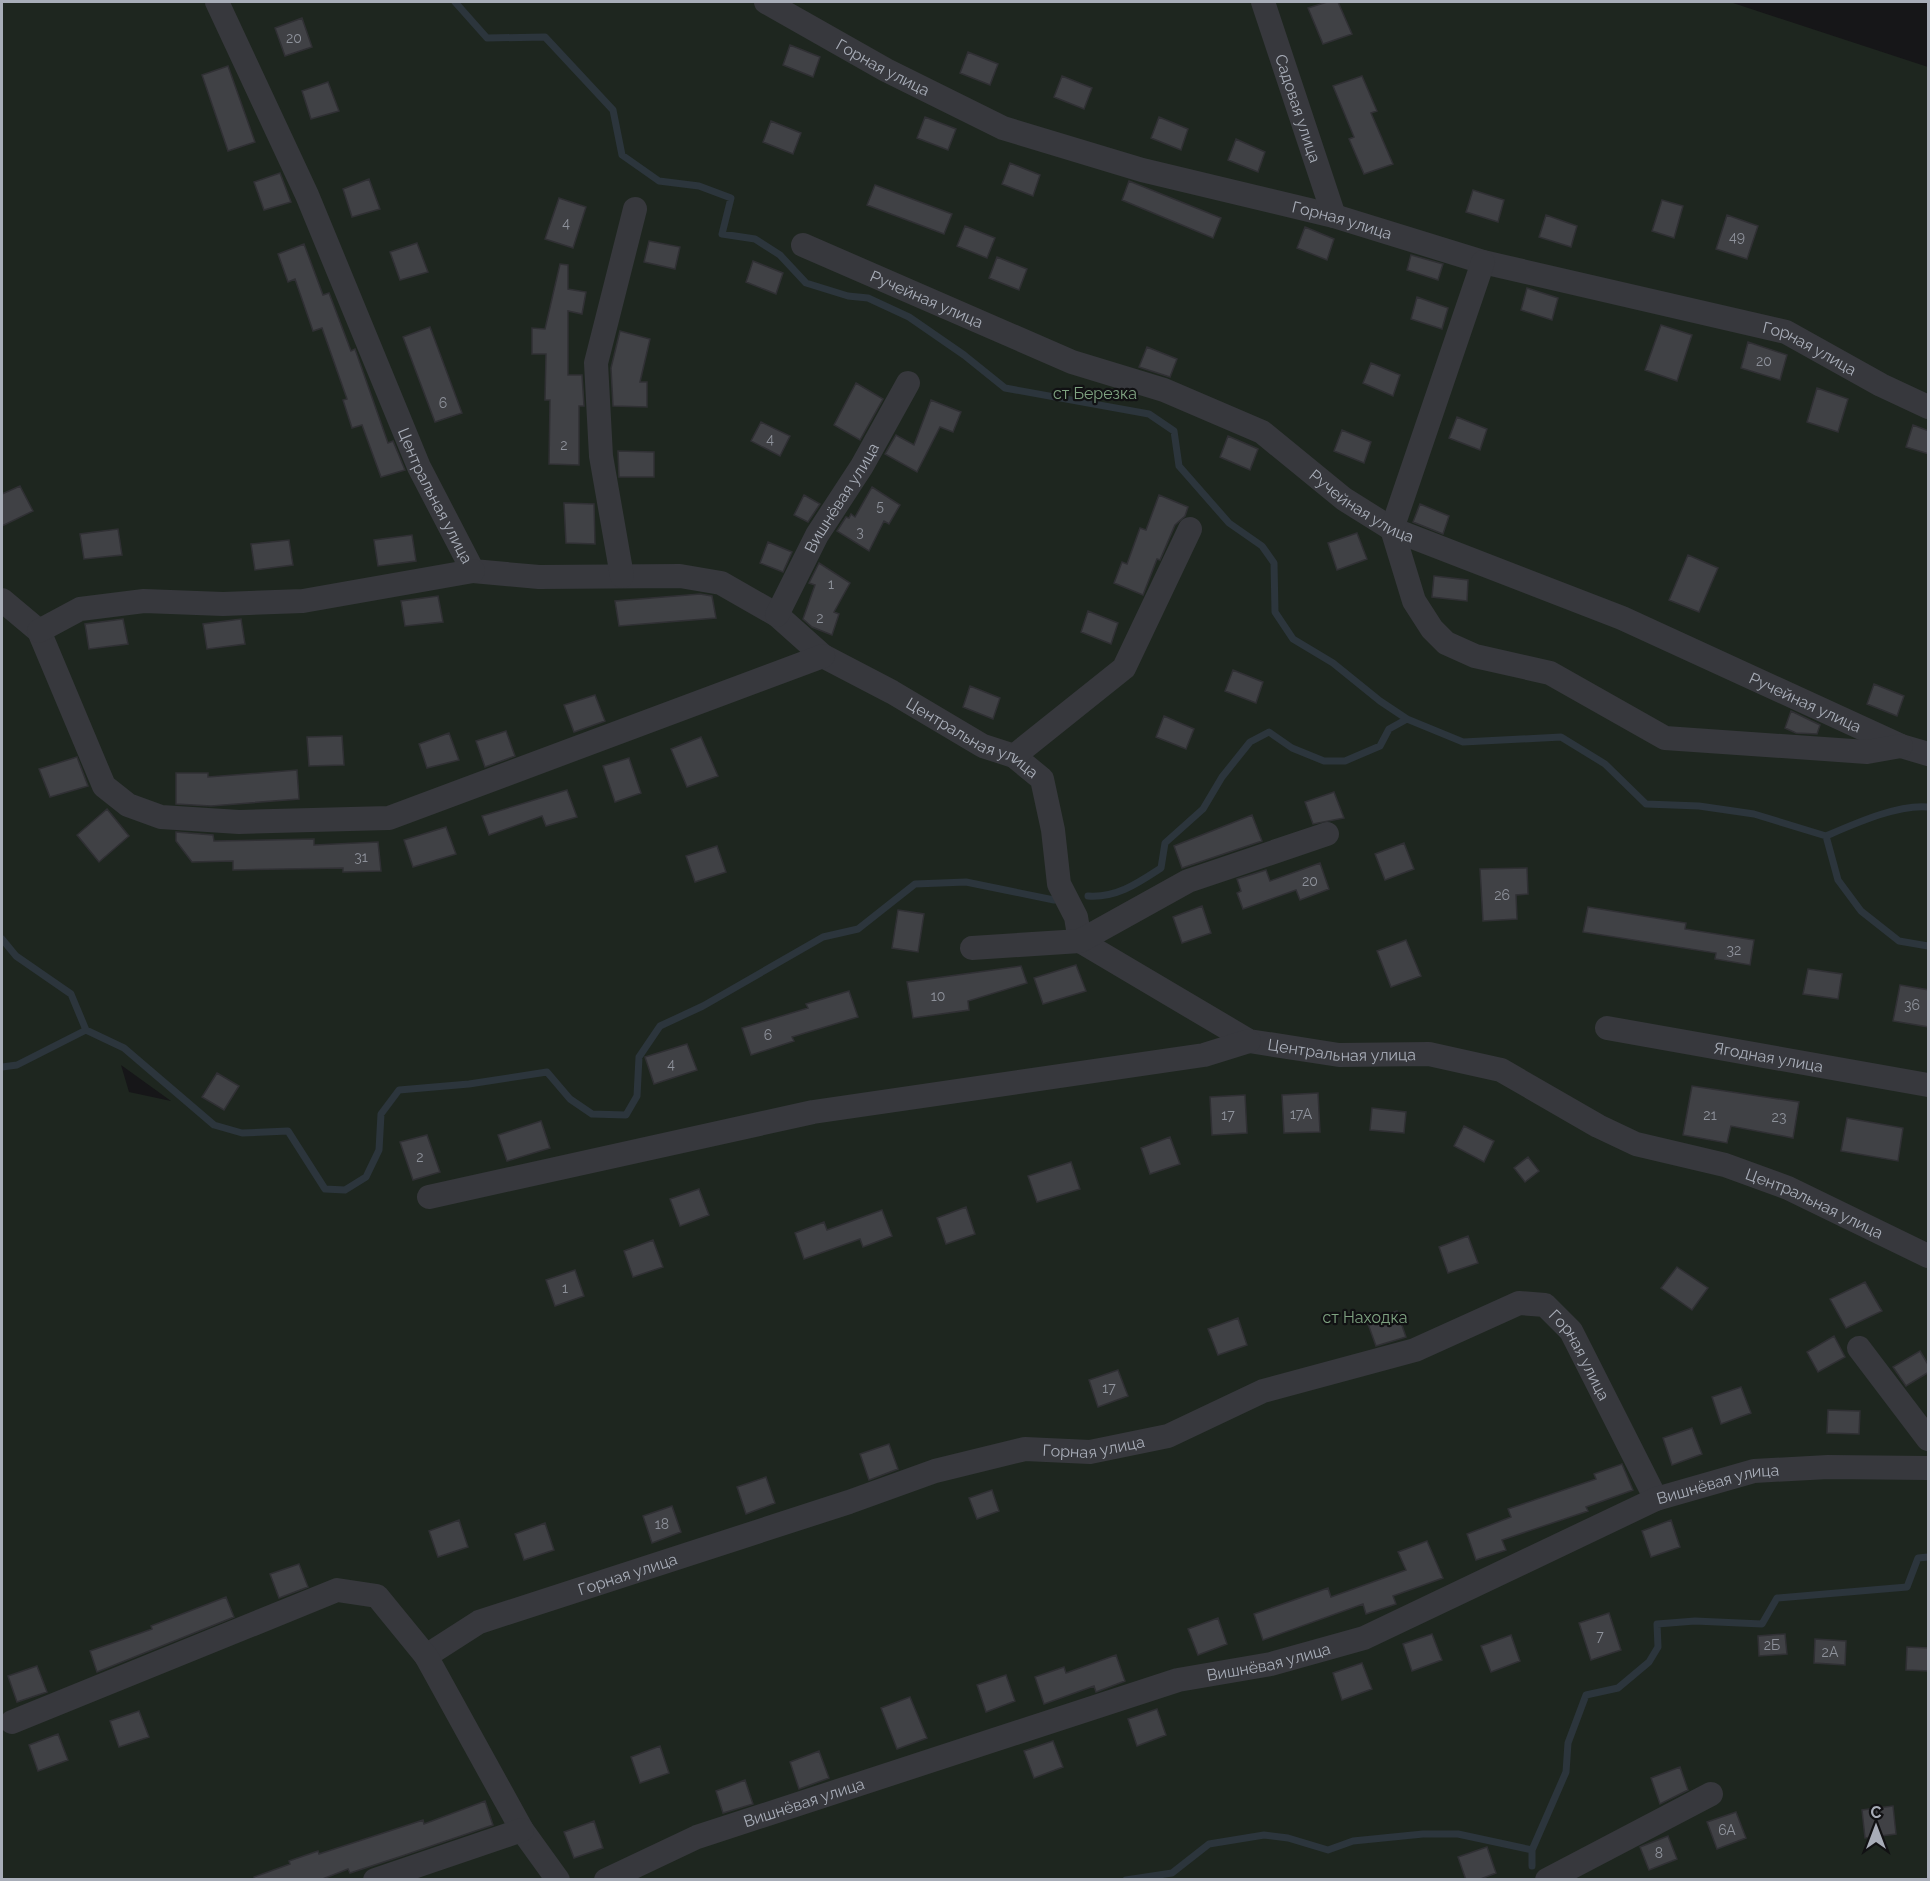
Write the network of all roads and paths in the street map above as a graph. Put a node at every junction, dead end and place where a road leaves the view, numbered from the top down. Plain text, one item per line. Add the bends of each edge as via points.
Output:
1 (217, 2) edge
2 (766, 2) edge
3 (1263, 2) edge
4 (635, 209) dead end
5 (1334, 216) junction
6 (803, 245) dead end
7 (1483, 262) junction
8 (908, 383) dead end
9 (1929, 407) edge
10 (1190, 529) dead end
11 (1392, 529) junction
12 (473, 571) junction
13 (622, 576) junction
14 (2, 600) edge
15 (777, 615) junction
16 (39, 631) junction
17 (823, 656) junction
18 (1901, 746) junction
19 (1929, 754) edge
20 (1014, 756) junction
21 (1327, 834) dead end
22 (1080, 941) junction
23 (972, 948) dead end
24 (1607, 1028) dead end
25 (1249, 1041) junction
26 (1929, 1085) edge
27 (429, 1197) dead end
28 (1929, 1256) edge
29 (1859, 1348) dead end
30 (1929, 1439) edge
31 (1929, 1468) edge
32 (1656, 1499) junction
33 (426, 1656) junction
34 (12, 1722) dead end
35 (1711, 1794) dead end
36 (522, 1830) junction
37 (375, 1880) edge
38 (558, 1880) edge
39 (606, 1880) edge
40 (1546, 1880) edge

1 - 12 street, Центральная улица via 307,195 419,467
2 - 5 street, Горная улица via 886,70 1003,128 1142,170
3 - 5 street, Садовая улица
4 - 13 street via 596,363 601,456
5 - 7 street, Горная улица
6 - 11 street, Ручейная улица via 1072,362 1164,390 1262,432 1344,499
7 - 9 street, Горная улица via 1786,332
7 - 11 street
8 - 15 street, Вишнёвая улица via 862,466 817,535
10 - 20 street via 1124,668
11 - 18 street, Ручейная улица via 1622,618
11 - 18 street via 1414,600 1446,643 1475,656 1550,673 1665,738 1867,752
12 - 13 street, Центральная улица via 539,577
12 - 16 street via 303,601 223,604 144,600 80,609
13 - 15 street, Центральная улица via 680,576 721,583
14 - 16 street
15 - 17 street, Центральная улица
16 - 17 street via 104,786 128,805 161,817 239,822 388,818
17 - 20 street, Центральная улица via 983,746
18 - 19 street, Ручейная улица
20 - 22 street, Центральная улица via 1042,779 1059,884 1076,917
21 - 22 street via 1188,881
22 - 23 street
22 - 25 street, Центральная улица
24 - 26 street, Ягодная улица
25 - 27 street via 1204,1055 813,1112
25 - 28 street, Центральная улица via 1339,1055 1429,1054 1501,1070 1636,1144 1725,1165 1788,1188
29 - 30 street
31 - 32 street, Вишнёвая улица via 1754,1471
32 - 33 street, Горная улица via 1571,1331 1545,1305 1519,1303 1415,1350 1263,1391 1168,1436 1090,1452 1025,1449 935,1471 479,1622
32 - 39 street, Вишнёвая улица via 1364,1638 1270,1664 1178,1680 697,1837
33 - 34 street via 377,1596 337,1590
33 - 36 street
35 - 40 street
36 - 37 street
36 - 38 street

